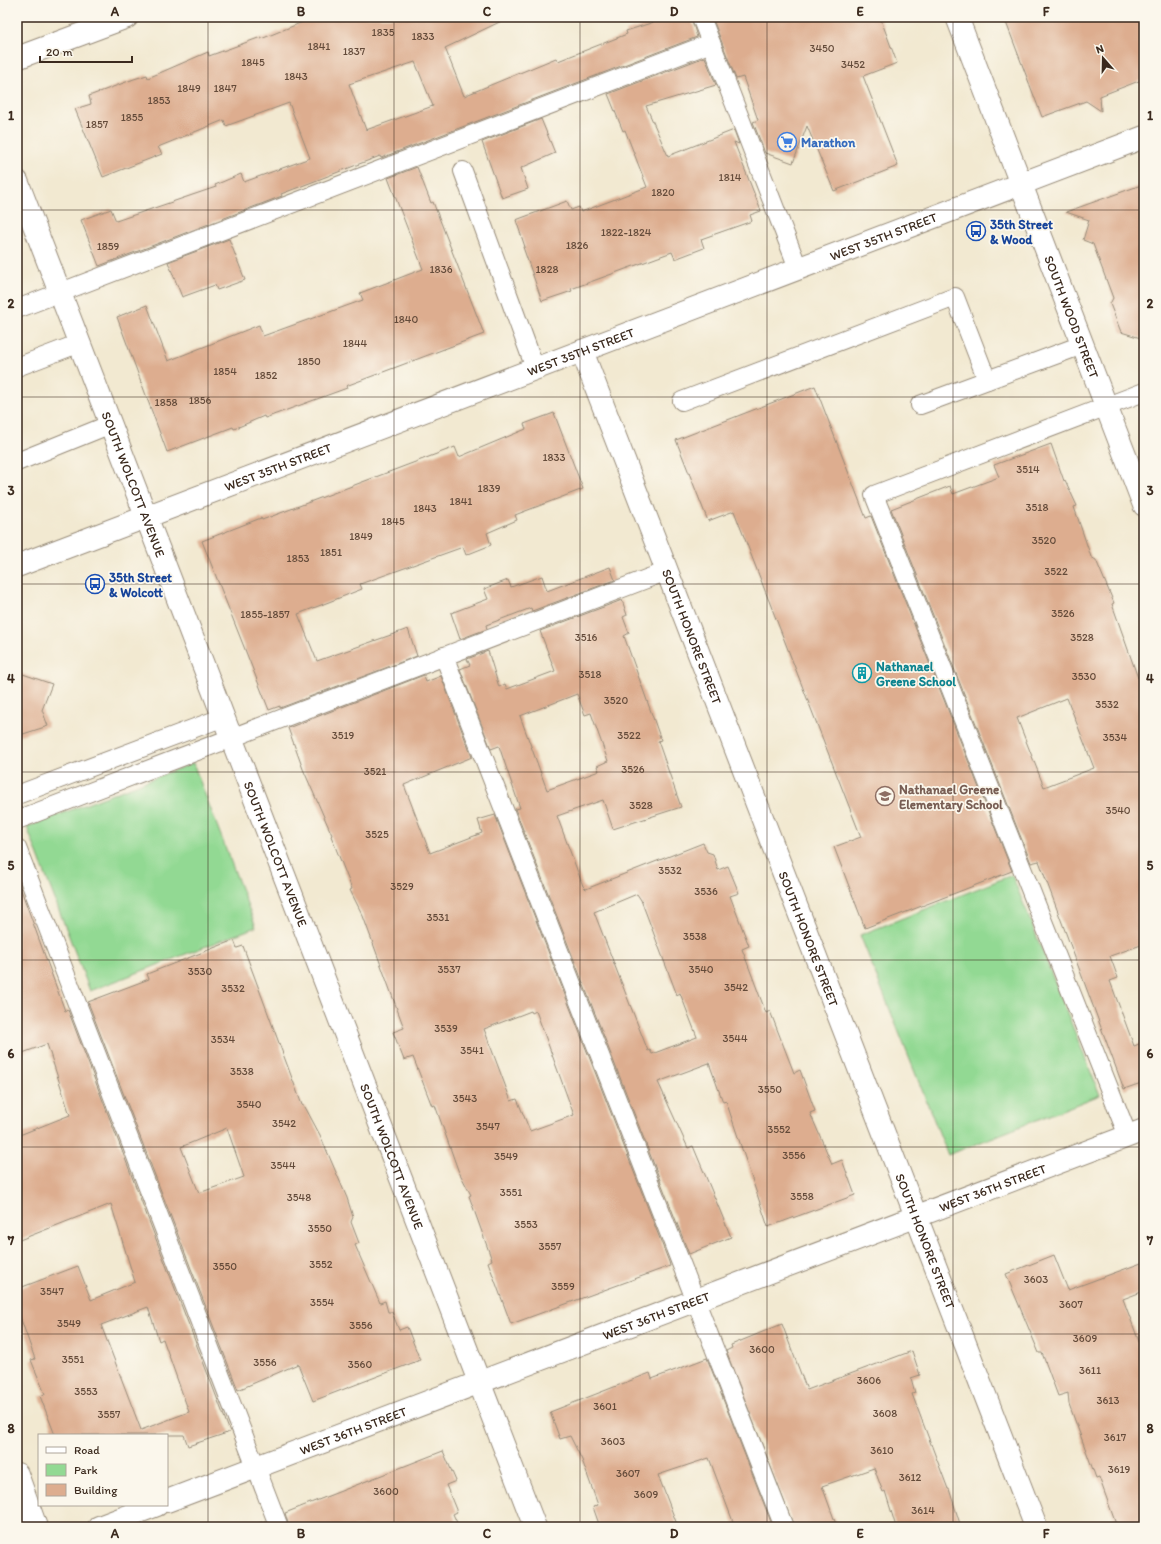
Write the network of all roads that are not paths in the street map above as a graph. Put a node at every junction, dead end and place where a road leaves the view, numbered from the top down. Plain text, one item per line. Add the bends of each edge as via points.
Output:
1 (127, 17) edge
2 (700, 17) edge
3 (957, 17) edge
4 (711, 43) junction
5 (17, 58) edge
6 (1144, 136) edge
7 (462, 171) dead end
8 (17, 181) edge
9 (1020, 184) junction
10 (798, 268) junction
11 (60, 292) junction
12 (17, 309) edge
13 (80, 343) junction
14 (1082, 345) junction
15 (582, 351) junction
16 (17, 367) edge
17 (535, 368) junction
18 (986, 380) junction
19 (1144, 392) edge
20 (682, 401) dead end
21 (920, 405) dead end
22 (1106, 406) junction
23 (111, 424) junction
24 (17, 462) edge
25 (1144, 505) edge
26 (146, 516) junction
27 (17, 566) edge
28 (667, 571) junction
29 (444, 656) junction
30 (224, 717) junction
31 (232, 737) junction
32 (17, 795) edge
33 (17, 820) edge
34 (17, 848) edge
35 (1139, 1133) edge
36 (915, 1216) junction
37 (696, 1300) junction
38 (479, 1382) junction
39 (256, 1467) junction
40 (17, 1474) edge
41 (168, 1501) edge
42 (154, 1506) edge
43 (36, 1527) edge
44 (99, 1527) edge
45 (279, 1527) edge
46 (535, 1527) edge
47 (784, 1527) edge
48 (1036, 1527) edge

1 - 5 street
2 - 4 lane
3 - 9 street, SOUTH WOOD STREET
4 - 10 lane
4 - 11 lane
6 - 9 street, WEST 35TH STREET
7 - 17 lane
8 - 11 street, SOUTH WOLCOTT AVENUE
9 - 10 street, WEST 35TH STREET
9 - 14 street, SOUTH WOOD STREET
10 - 15 street, WEST 35TH STREET
11 - 12 lane
11 - 13 street, SOUTH WOLCOTT AVENUE
13 - 16 lane
13 - 23 street, SOUTH WOLCOTT AVENUE
14 - 18 lane
14 - 22 street, SOUTH WOOD STREET
15 - 17 street, WEST 35TH STREET
15 - 28 street, SOUTH HONORE STREET
17 - 26 street, WEST 35TH STREET
18 - 20 lane via 956,297
18 - 21 lane
19 - 22 lane
22 - 25 street, SOUTH WOOD STREET
22 - 35 lane via 874,495
23 - 24 lane
23 - 26 street, SOUTH WOLCOTT AVENUE
26 - 27 street, WEST 35TH STREET
26 - 30 street, SOUTH WOLCOTT AVENUE
28 - 29 lane
28 - 36 street, SOUTH HONORE STREET
29 - 31 lane
29 - 37 lane
30 - 31 street, SOUTH WOLCOTT AVENUE
30 - 32 lane
31 - 33 lane
31 - 38 street, SOUTH WOLCOTT AVENUE
34 - 39 lane
35 - 36 street, WEST 36TH STREET
36 - 37 street, WEST 36TH STREET
36 - 48 street, SOUTH HONORE STREET
37 - 38 street, WEST 36TH STREET
37 - 47 lane
38 - 39 street, WEST 36TH STREET
38 - 46 street, SOUTH WOLCOTT AVENUE
39 - 41 street, WEST 36TH STREET
39 - 45 lane
40 - 43 street
42 - 44 street

